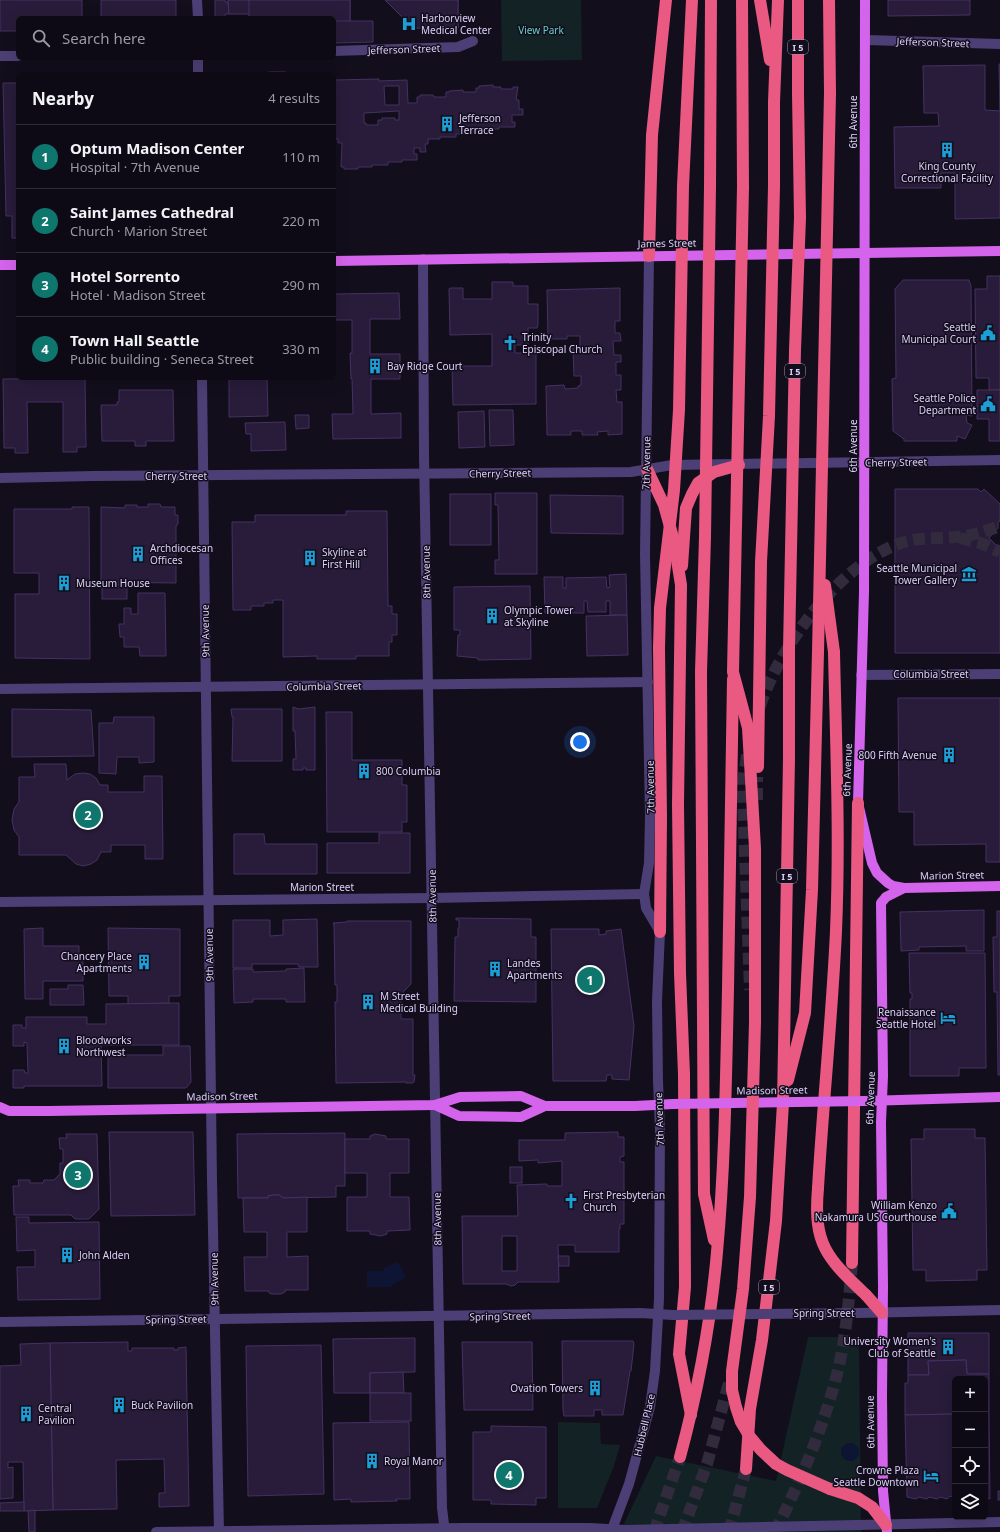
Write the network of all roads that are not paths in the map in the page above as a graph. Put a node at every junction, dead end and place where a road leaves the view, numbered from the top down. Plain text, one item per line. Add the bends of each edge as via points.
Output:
1 (197, 0) edge
2 (666, 0) edge
3 (692, 0) edge
4 (711, 0) edge
5 (742, 0) edge
6 (760, 0) edge
7 (778, 0) edge
8 (798, 0) edge
9 (829, 0) edge
10 (865, 0) edge
11 (198, 16) edge
12 (866, 40) junction
13 (473, 41) dead end
14 (1000, 44) edge
15 (336, 50) edge
16 (0, 56) edge
17 (16, 56) edge
18 (198, 60) edge
19 (198, 72) edge
20 (774, 102) junction
21 (1000, 251) edge
22 (865, 252) junction
23 (649, 256) junction
24 (423, 259) junction
25 (336, 261) edge
26 (0, 265) edge
27 (16, 265) edge
28 (202, 380) edge
29 (1000, 460) edge
30 (865, 462) junction
31 (739, 465) junction
32 (647, 469) junction
33 (424, 474) junction
34 (204, 476) junction
35 (0, 478) edge
36 (820, 544) junction
37 (681, 585) junction
38 (733, 672) junction
39 (1000, 674) edge
40 (862, 675) junction
41 (648, 682) junction
42 (429, 684) junction
43 (206, 687) junction
44 (0, 689) edge
45 (758, 777) tunnel mouth
46 (858, 802) junction
47 (1000, 886) edge
48 (904, 888) junction
49 (644, 894) junction
50 (432, 898) junction
51 (209, 899) junction
52 (0, 902) edge
53 (660, 932) junction
54 (1000, 1097) edge
55 (882, 1101) junction
56 (783, 1103) junction
57 (659, 1104) junction
58 (435, 1105) junction
59 (544, 1106) junction
60 (211, 1108) junction
61 (3, 1111) edge
62 (717, 1253) junction
63 (852, 1263) tunnel mouth
64 (1000, 1310) edge
65 (882, 1313) junction
66 (658, 1314) junction
67 (439, 1317) junction
68 (215, 1319) junction
69 (0, 1322) edge
70 (691, 1415) junction
71 (680, 1457) tunnel mouth
72 (746, 1469) tunnel mouth
73 (1000, 1522) edge
74 (886, 1528) edge
75 (444, 1530) edge
76 (219, 1531) edge
77 (612, 1531) edge
78 (156, 1532) edge

1 - 11 street
2 - 23 highway via 652,135
3 - 53 highway, bridge via 683,186 679,410 674,490 660,608
4 - 62 highway, bridge via 701,672 702,1020 704,1194
5 - 38 highway, bridge via 743,187
6 - 20 highway
7 - 20 highway
8 - 56 highway, I 5, bridge via 800,218 789,649
9 - 36 highway, I 5, bridge via 830,93
10 - 12 main road, 6th Avenue
12 - 14 street, Jefferson Street
12 - 22 main road, 6th Avenue
13 - 15 street, Jefferson Street via 458,47
16 - 17 street
18 - 19 street
20 - 45 highway, bridge
21 - 22 main road, James Street
22 - 23 main road, James Street
22 - 30 main road, 6th Avenue
23 - 24 main road, James Street
23 - 32 street, 7th Avenue
24 - 25 main road, James Street
24 - 33 street, 8th Avenue
26 - 27 main road
28 - 34 street, 9th Avenue
29 - 30 street, Cherry Street
30 - 31 street, Cherry Street
30 - 40 main road, 6th Avenue
31 - 32 street, Cherry Street via 672,465
31 - 37 highway via 714,472 698,483 692,494 686,508
32 - 33 street, Cherry Street via 631,472
32 - 37 highway via 666,513 674,541
32 - 41 street, 7th Avenue via 645,554
33 - 34 street, Cherry Street
33 - 42 street, 8th Avenue
34 - 35 street, Cherry Street
34 - 43 street, 9th Avenue
36 - 56 highway, I 5, bridge via 812,890 805,1012
36 - 65 highway, bridge via 834,652 837,821 836,923 816,1214 823,1244 834,1264
37 - 70 highway via 678,804 684,1074 685,1287 679,1354
38 - 62 highway, bridge via 727,1055
38 - 74 highway, bridge via 748,728 755,856 755,1023 750,1197 732,1390 741,1422 760,1450 787,1470 858,1498 872,1507
39 - 40 street, Columbia Street
40 - 46 main road, 6th Avenue
41 - 42 street, Columbia Street
41 - 49 street, 7th Avenue via 650,815 649,863
42 - 43 street, Columbia Street
42 - 50 street, 8th Avenue
43 - 44 street, Columbia Street
43 - 51 street, 9th Avenue
46 - 48 main road, 6th Avenue via 872,863 877,873 893,886
46 - 63 highway
47 - 48 main road, Marion Street
48 - 55 main road, 6th Avenue via 886,897 882,903
49 - 50 street, Marion Street
49 - 53 street, 7th Avenue via 649,913
50 - 51 street, Marion Street
50 - 58 street, 8th Avenue
51 - 52 street, Marion Street
51 - 60 street, 9th Avenue
53 - 57 street, 7th Avenue via 656,1001
54 - 55 main road, Madison Street
55 - 57 main road, Madison Street, bridge
55 - 65 main road, 6th Avenue
56 - 72 highway, I 5 via 776,1221 763,1334 750,1409
57 - 59 main road, Madison Street
57 - 66 street, 7th Avenue
58 - 59 main road, Madison Street via 460,1097 521,1096
58 - 59 main road, Madison Street via 459,1116 521,1117
58 - 60 main road, Madison Street
58 - 67 street, 8th Avenue
60 - 61 main road, Madison Street
60 - 68 street, 9th Avenue
62 - 70 highway via 704,1352
64 - 65 street, Spring Street
65 - 66 street, Spring Street, bridge
65 - 74 main road, 6th Avenue via 883,1491
66 - 67 street, Spring Street
66 - 77 street, Hubbell Place via 650,1407 629,1484
67 - 68 street, Spring Street
67 - 75 street, 8th Avenue
68 - 69 street, Spring Street
68 - 76 street, 9th Avenue
70 - 71 highway
73 - 74 street
74 - 77 street
75 - 76 street
75 - 77 street via 590,1528
76 - 78 street

